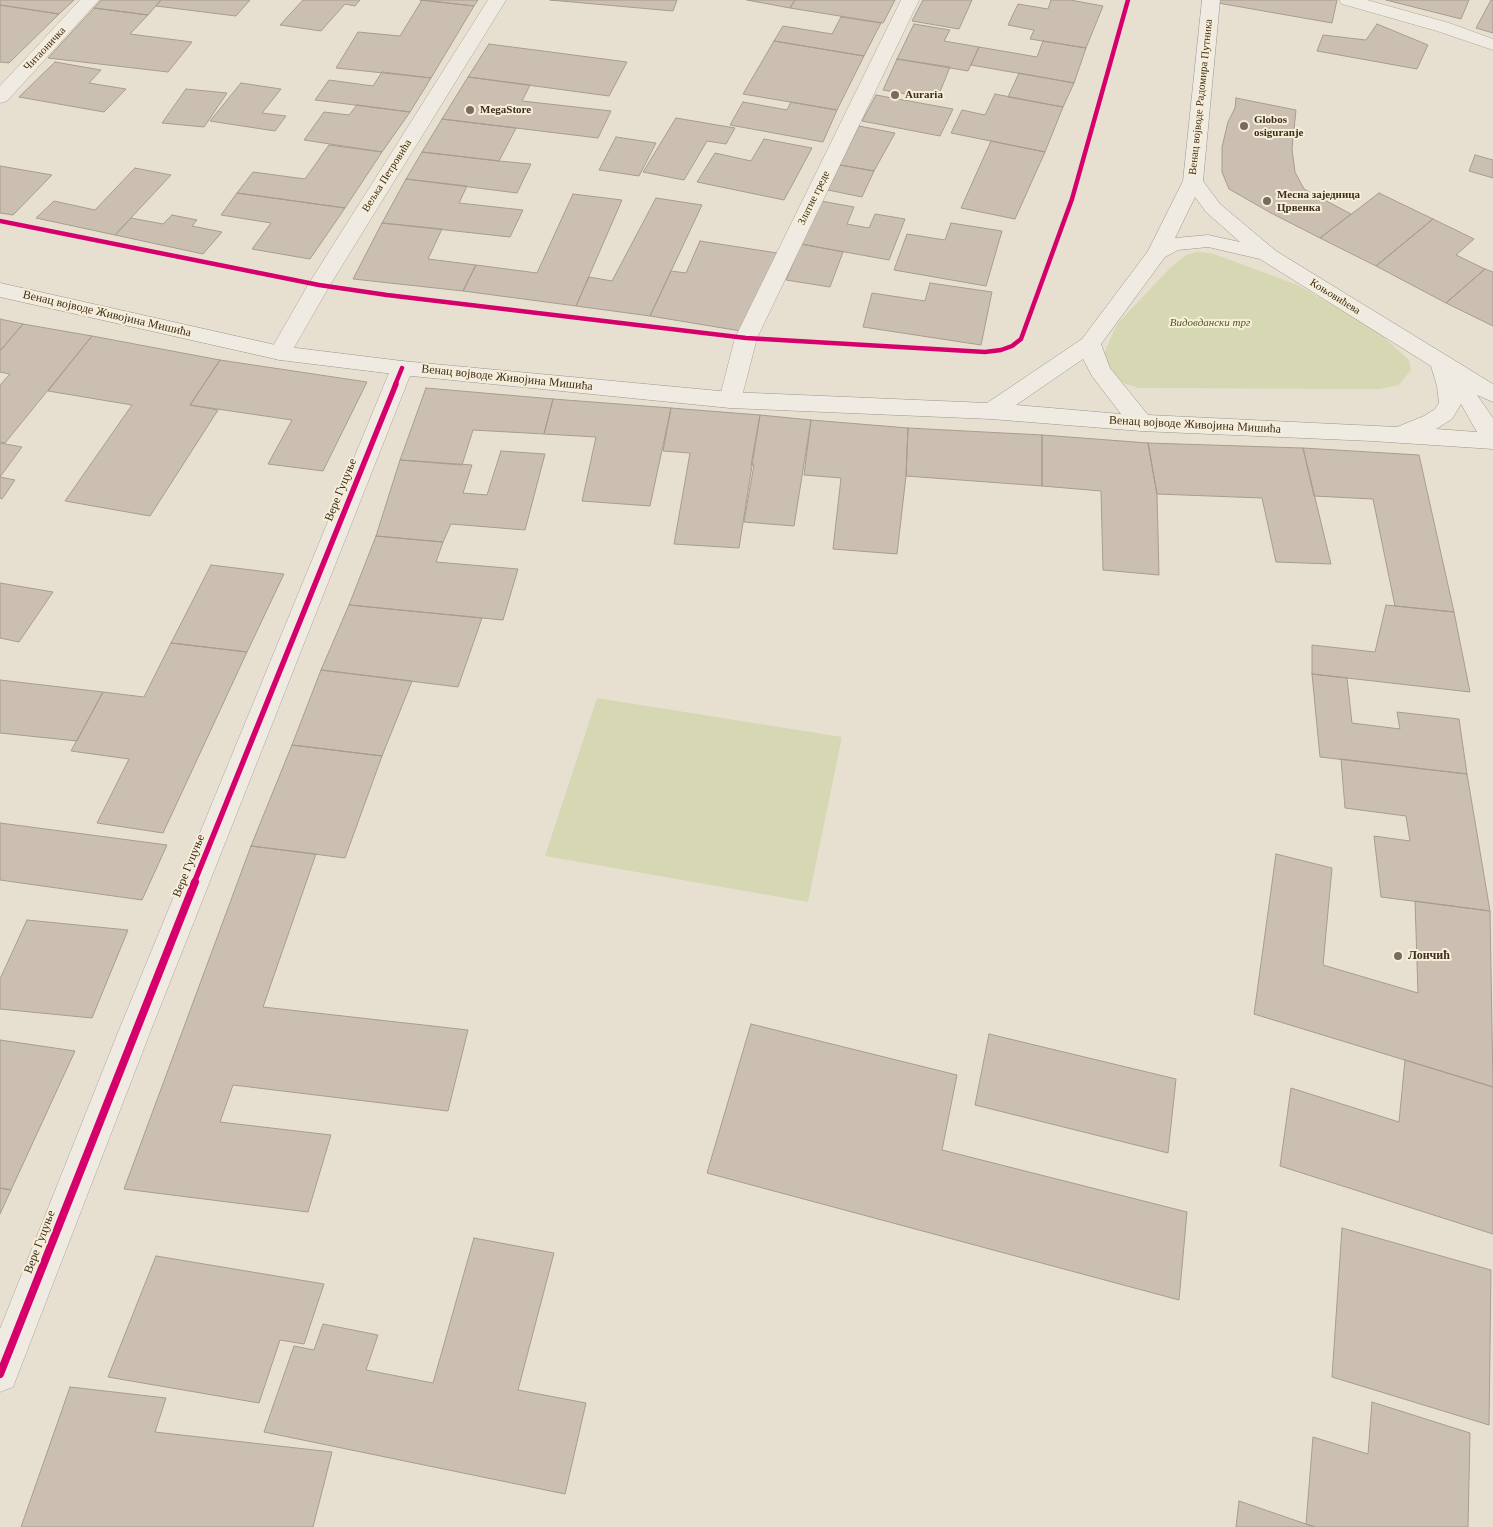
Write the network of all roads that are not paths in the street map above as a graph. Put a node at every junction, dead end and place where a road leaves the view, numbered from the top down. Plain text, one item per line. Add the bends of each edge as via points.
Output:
1 (90, 0) edge
2 (497, 0) edge
3 (910, 0) edge
4 (1211, 0) edge
5 (1348, 0) edge
6 (1493, 45) edge
7 (0, 97) edge
8 (1192, 181) junction
9 (1158, 252) junction
10 (1269, 256) junction
11 (0, 290) edge
12 (1090, 344) junction
13 (280, 353) junction
14 (1441, 363) junction
15 (402, 368) junction
16 (1493, 394) edge
17 (730, 400) junction
18 (991, 411) junction
19 (1141, 423) junction
20 (1399, 435) junction
21 (1493, 441) edge
22 (0, 1374) edge

1 - 7 main road, Читаоничка
2 - 13 main road, Вељка Петровића
3 - 17 main road, Златне греде via 746,338
4 - 8 main road, Венац војводе Радомира Путника
5 - 6 main road
8 - 9 main road, Венац војводе Радомира Путника
8 - 10 main road, Коњовићева via 1213,208
9 - 10 main road via 1174,244 1208,240
9 - 12 main road, Венац војводе Радомира Путника
10 - 14 main road, Коњовићева
11 - 13 main road, Венац војводе Живојина Мишића
12 - 18 main road
12 - 19 main road via 1100,371
13 - 15 main road, Венац војводе Живојина Мишића
14 - 16 main road, Коњовићева
14 - 20 main road via 1450,403 1444,414
14 - 21 main road via 1479,413
15 - 17 main road, Венац војводе Живојина Мишића
15 - 22 main road, Вере Гуцуње
17 - 18 main road, Венац војводе Живојина Мишића
18 - 19 main road, Венац војводе Живојина Мишића
19 - 20 main road, Венац војводе Живојина Мишића
20 - 21 main road

